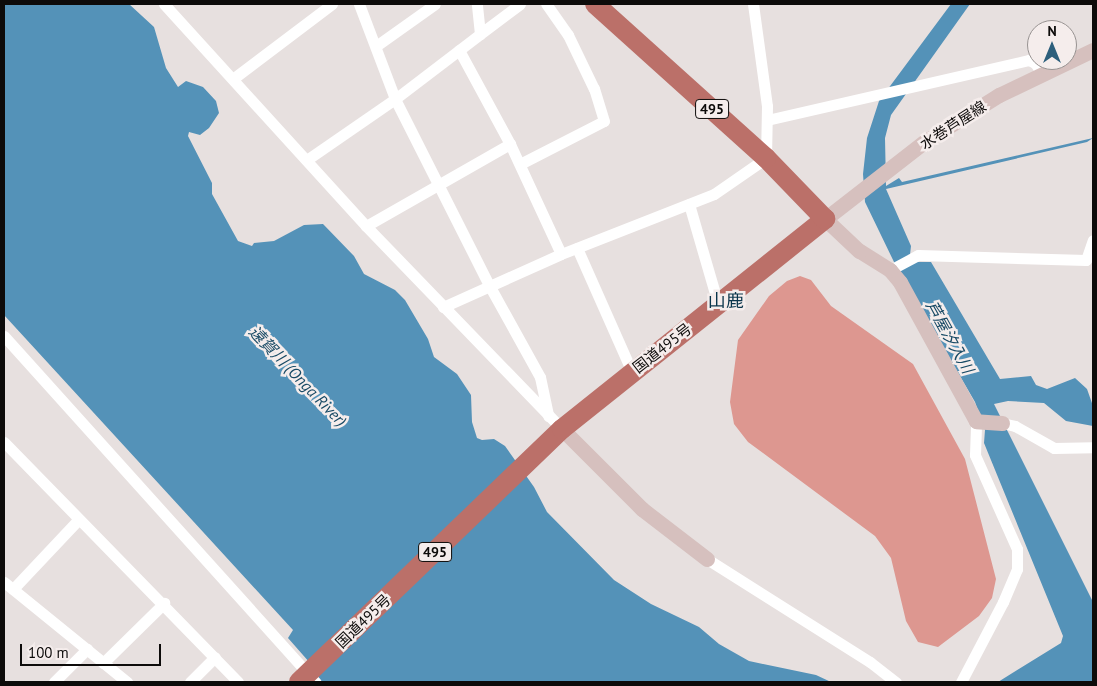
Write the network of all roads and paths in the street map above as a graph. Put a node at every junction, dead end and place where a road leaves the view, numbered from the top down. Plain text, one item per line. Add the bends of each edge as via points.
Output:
1 (164, 4) edge
2 (332, 4) edge
3 (359, 4) edge
4 (435, 4) edge
5 (477, 4) edge
6 (520, 4) edge
7 (546, 4) edge
8 (595, 4) edge
9 (753, 4) edge
10 (480, 34) junction
11 (376, 46) junction
12 (459, 50) junction
13 (1093, 50) edge
14 (1041, 72) junction
15 (234, 78) junction
16 (395, 99) junction
17 (767, 120) junction
18 (510, 144) junction
19 (766, 158) junction
20 (308, 159) junction
21 (520, 164) junction
22 (441, 185) junction
23 (689, 204) junction
24 (825, 219) junction
25 (366, 226) junction
26 (1093, 240) edge
27 (577, 248) junction
28 (561, 254) junction
29 (891, 270) junction
30 (489, 285) junction
31 (718, 304) junction
32 (443, 307) junction
33 (4, 336) edge
34 (632, 372) junction
35 (978, 421) junction
36 (555, 422) junction
37 (1002, 423) joint
38 (4, 442) edge
39 (1093, 447) edge
40 (79, 519) junction
41 (707, 559) joint
42 (8, 585) edge
43 (164, 603) junction
44 (87, 649) junction
45 (215, 657) junction
46 (103, 663) junction
47 (308, 680) edge
48 (54, 682) edge
49 (127, 682) edge
50 (190, 682) edge
51 (238, 682) edge
52 (896, 682) edge
53 (961, 682) edge

1 - 15 street
2 - 15 street
3 - 11 street
4 - 11 street
5 - 10 street
6 - 10 street
7 - 21 street via 568,34 594,88 604,121
8 - 19 highway, 495
9 - 17 street via 760,36
10 - 12 street
11 - 16 street
12 - 16 street
12 - 18 street
13 - 14 street, 水巻芦屋線
14 - 17 street via 1029,60
14 - 24 street, 水巻芦屋線 via 924,142
15 - 20 street
16 - 20 street
16 - 22 street
17 - 19 street
18 - 21 street
18 - 22 street
19 - 23 street via 714,194
19 - 24 highway, 495
20 - 25 street
21 - 28 street
22 - 25 street
22 - 30 street
23 - 27 street
23 - 31 street
24 - 29 street via 859,251
24 - 31 highway, 国道495号 / 495
25 - 32 street
26 - 29 street via 1086,260 918,256
27 - 28 street
27 - 34 street
28 - 30 street
29 - 35 street
30 - 32 street
30 - 36 street via 540,376
31 - 34 highway, 国道495号 / 495
32 - 36 street
33 - 47 street
34 - 36 highway, 国道495号 / 495
35 - 37 street
35 - 53 street via 975,456 1016,549 1016,569 1003,602
36 - 41 street via 629,497
36 - 47 highway, 国道495号 / 495
37 - 39 street via 1015,426 1054,448
38 - 40 street
40 - 42 street
40 - 43 street
41 - 52 street via 870,662
42 - 44 street
43 - 45 street
43 - 46 street
44 - 46 street
44 - 48 street
45 - 50 street
45 - 51 street
46 - 49 street

